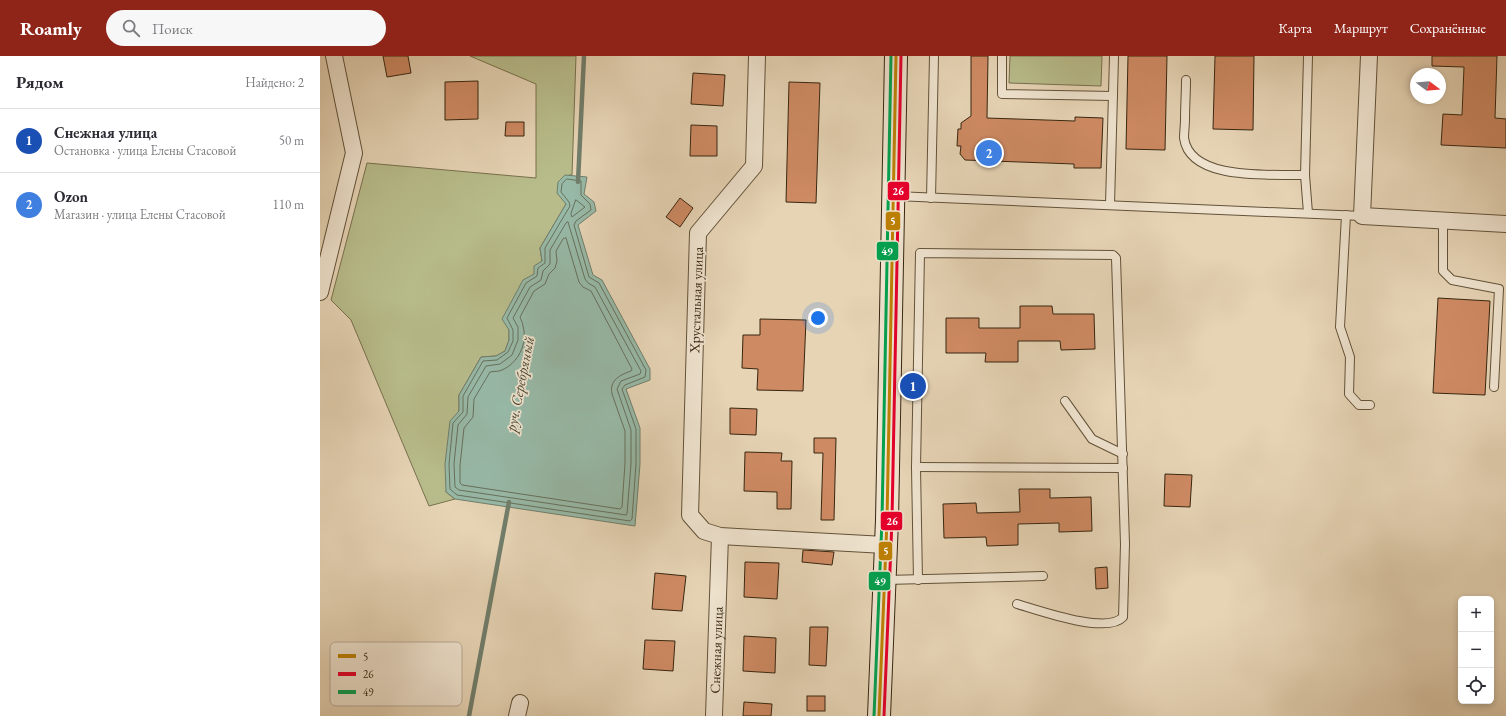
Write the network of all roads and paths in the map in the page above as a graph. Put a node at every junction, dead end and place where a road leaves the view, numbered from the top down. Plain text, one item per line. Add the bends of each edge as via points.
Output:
1 (334, 56) edge
2 (757, 56) edge
3 (896, 56) edge
4 (934, 56) edge
5 (1002, 56) edge
6 (1114, 56) edge
7 (1308, 56) edge
8 (1369, 56) edge
9 (1186, 80) dead end
10 (1113, 96) junction
11 (1305, 174) junction
12 (892, 196) junction
13 (931, 198) junction
14 (1110, 205) junction
15 (1308, 213) junction
16 (1354, 216) junction
17 (1443, 221) junction
18 (1506, 224) edge
19 (320, 292) edge
20 (1494, 387) dead end
21 (1065, 402) dead end
22 (1370, 405) dead end
23 (1123, 454) junction
24 (916, 467) junction
25 (1124, 468) junction
26 (720, 536) junction
27 (885, 545) junction
28 (1043, 576) dead end
29 (884, 580) junction
30 (918, 580) junction
31 (1017, 604) dead end
32 (714, 716) edge
33 (879, 716) edge

1 - 19 street via 354,153
2 - 26 street, Хрустальная улица via 754,166 698,233 690,515 704,531
3 - 12 main road
4 - 13 lane
5 - 10 lane via 1002,94
6 - 10 lane
7 - 11 lane
8 - 16 street
9 - 11 lane via 1184,138 1188,150 1198,161 1216,170 1236,173
10 - 14 lane
11 - 15 lane
12 - 13 lane
12 - 27 main road
13 - 14 lane
14 - 15 lane
15 - 16 lane
16 - 17 street
16 - 22 lane via 1340,327 1350,357 1349,394 1359,404
17 - 18 street
17 - 20 lane via 1443,271 1452,280 1499,289
21 - 23 lane via 1092,439
23 - 24 lane via 1116,258 1112,255 920,253
23 - 25 lane
24 - 25 lane
24 - 30 lane
25 - 31 lane via 1123,617 1119,621 1103,624 1085,623
26 - 27 street
26 - 32 street, Снежная улица
27 - 29 main road
28 - 30 lane
29 - 30 lane
29 - 33 main road

